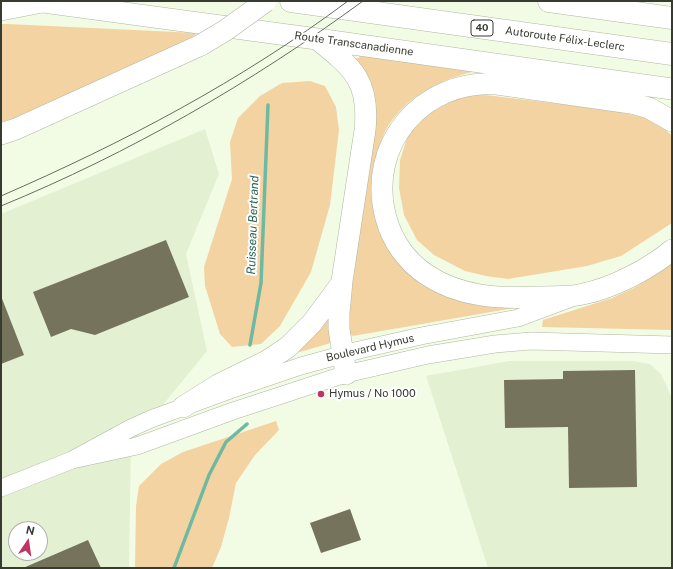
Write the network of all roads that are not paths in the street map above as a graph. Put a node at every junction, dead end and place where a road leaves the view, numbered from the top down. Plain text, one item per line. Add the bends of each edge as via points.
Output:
1 (39, 1) edge
2 (266, 1) edge
3 (291, 1) edge
4 (549, 1) edge
5 (1, 10) edge
6 (672, 18) edge
7 (317, 39) junction
8 (672, 54) edge
9 (672, 89) edge
10 (672, 121) edge
11 (1, 134) edge
12 (672, 250) edge
13 (342, 281) junction
14 (583, 295) junction
15 (672, 345) edge
16 (345, 364) junction
17 (183, 407) junction
18 (72, 460) junction
19 (1, 488) edge

1 - 5 main road, Route Transcanadienne
1 - 7 main road, Route Transcanadienne
2 - 11 main road, bridge via 202,45
3 - 8 highway, Autoroute Félix-Leclerc / 40
4 - 6 highway
7 - 9 main road, Route Transcanadienne
7 - 13 main road via 354,71 365,102 365,130
10 - 14 main road via 649,108 632,103 507,85 476,84 454,88 429,101 410,117 393,140 383,173 384,207 395,240 421,271 464,292 520,298
12 - 14 main road, Boulevard Hymus via 631,276
13 - 16 main road via 339,322
13 - 17 main road via 312,323 288,347
14 - 16 street, Boulevard Hymus via 518,318 421,336
15 - 16 street, Boulevard Hymus via 518,341 428,355
16 - 17 street, Boulevard Hymus via 308,364
16 - 18 street, Boulevard Hymus via 233,411 137,446
17 - 18 street, Boulevard Hymus via 131,428
18 - 19 street, Boulevard Hymus

